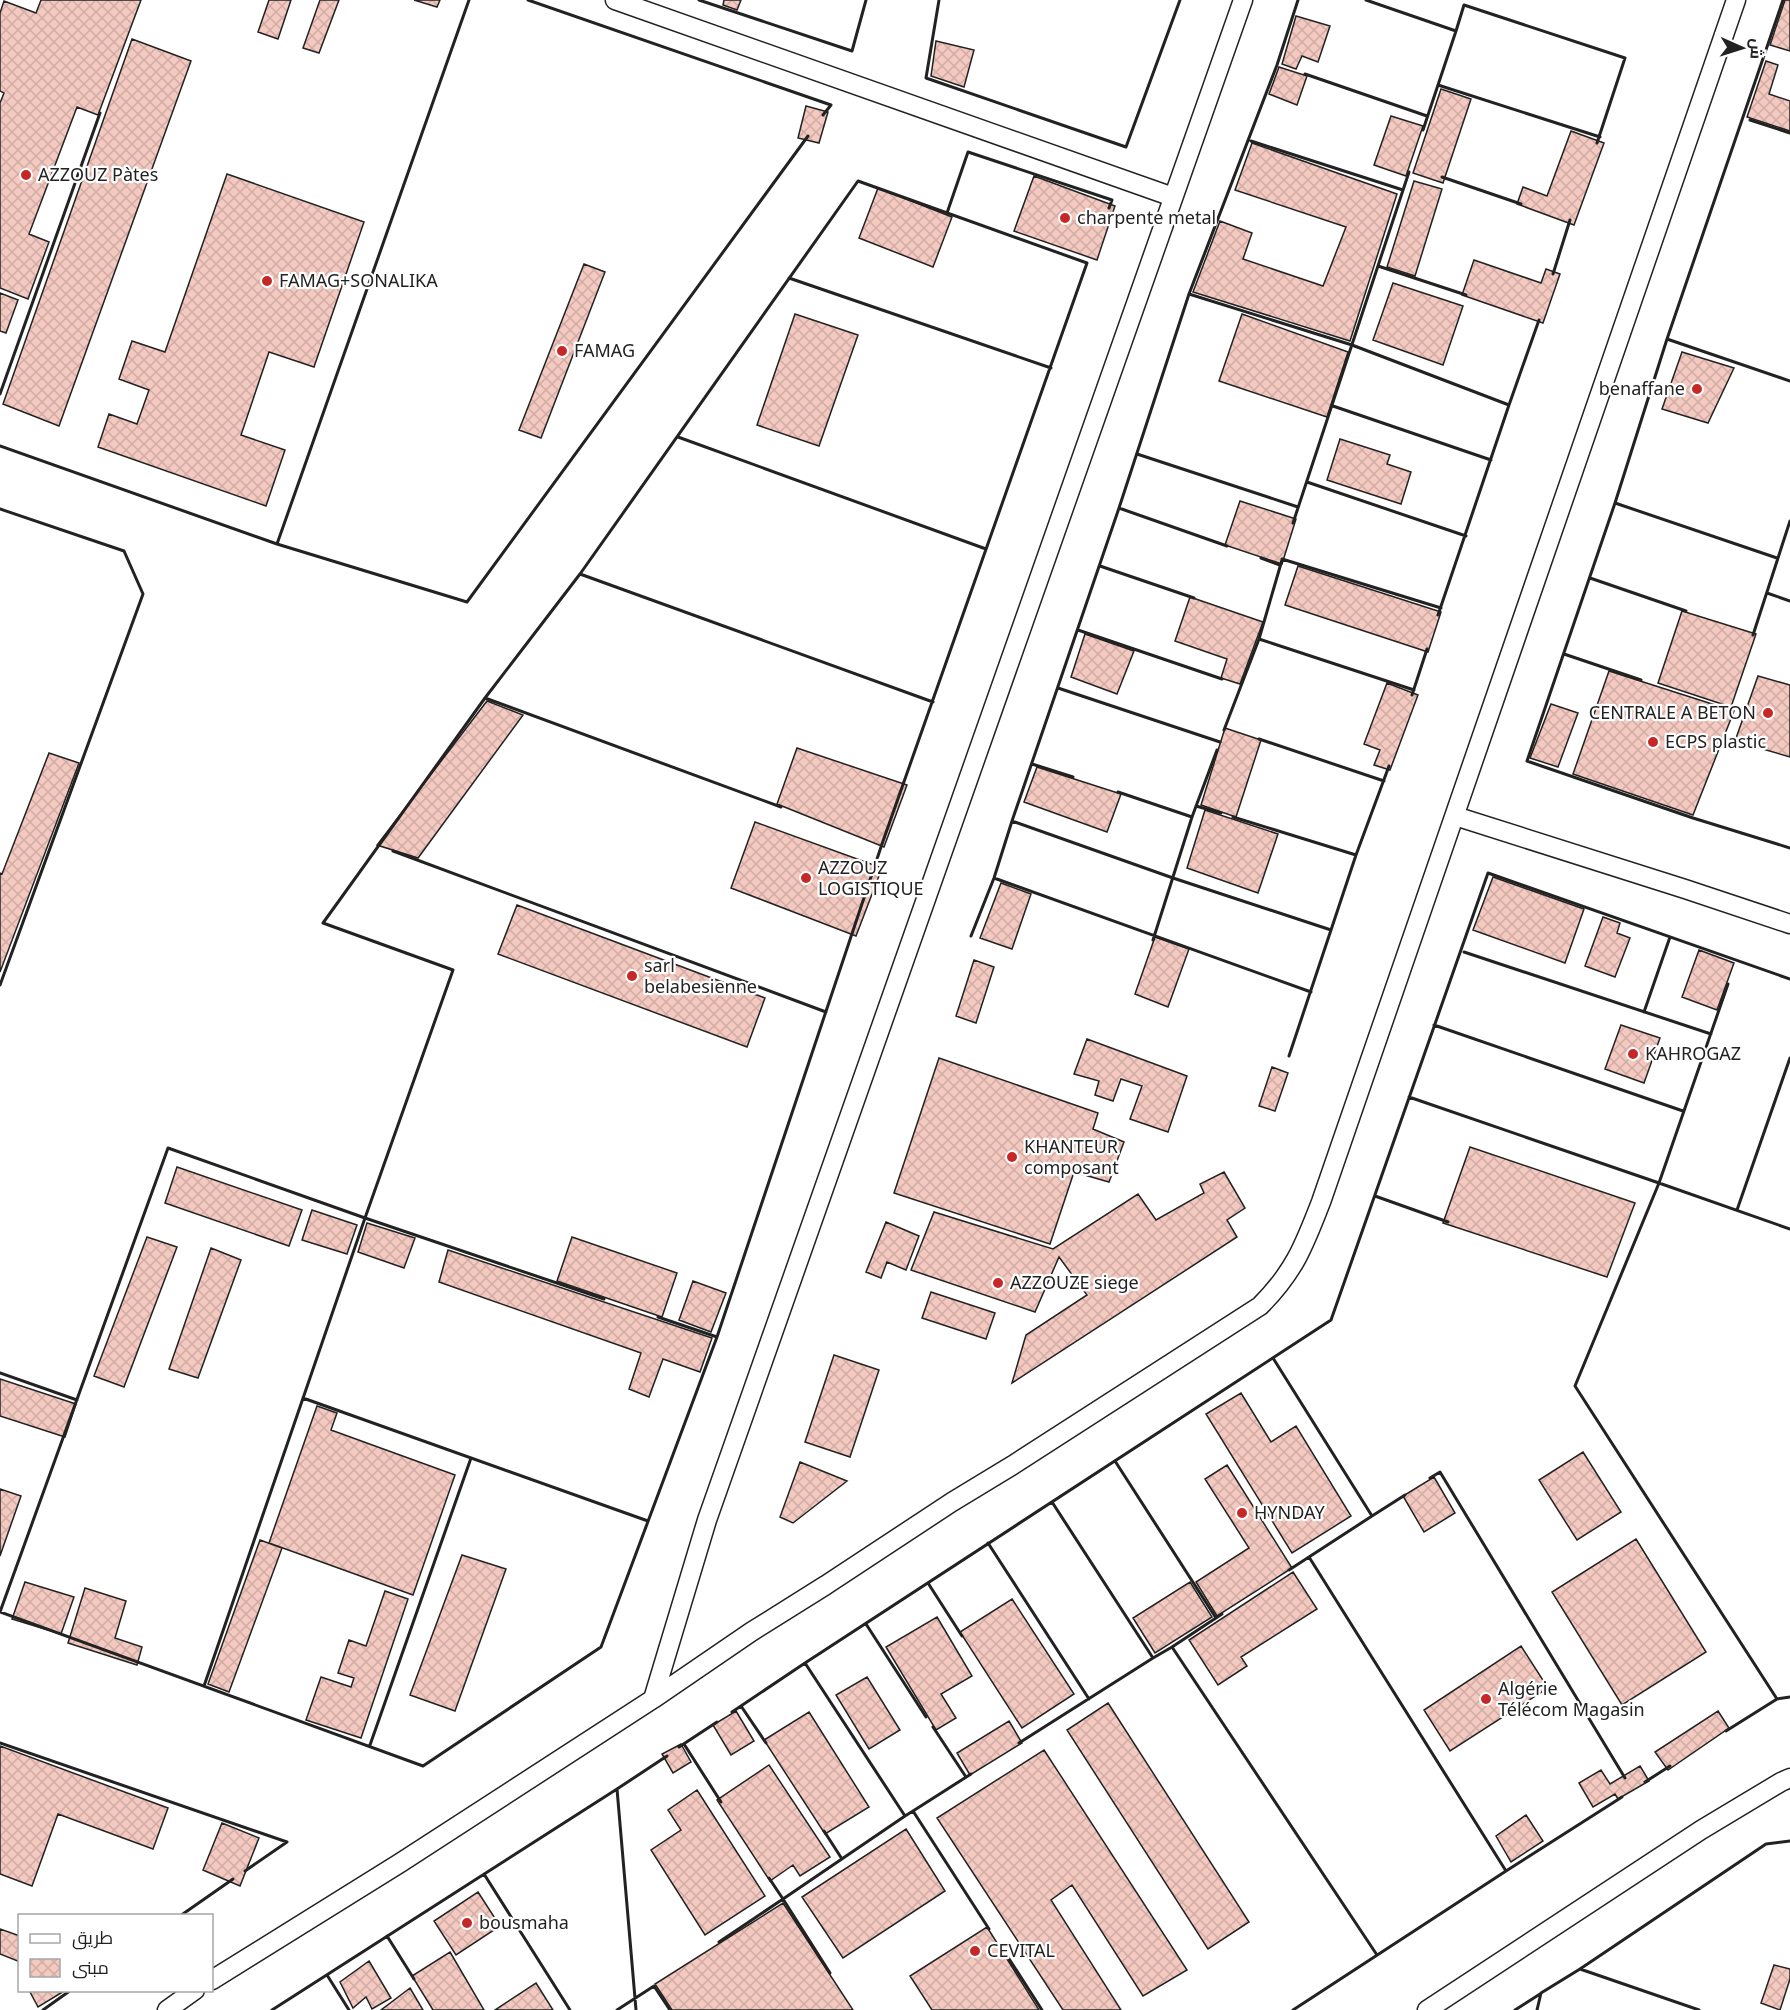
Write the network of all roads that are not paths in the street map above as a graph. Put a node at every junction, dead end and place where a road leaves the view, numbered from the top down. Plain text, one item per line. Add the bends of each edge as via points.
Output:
1 (615, 0) edge
2 (1243, 0) edge
3 (1736, 0) edge
4 (1173, 197) junction
5 (1455, 816) junction
6 (1790, 924) edge
7 (653, 1699) junction
8 (1790, 1778) edge
9 (213, 1979) edge
10 (192, 1992) edge
11 (167, 2010) edge
12 (1427, 2010) edge

1 - 4 street
2 - 4 street
3 - 5 street
4 - 7 street via 707,1520
5 - 6 street
5 - 7 street via 1321,1202 1295,1263 1279,1287 1260,1306
7 - 9 street
8 - 12 street via 1701,1830
10 - 11 street

